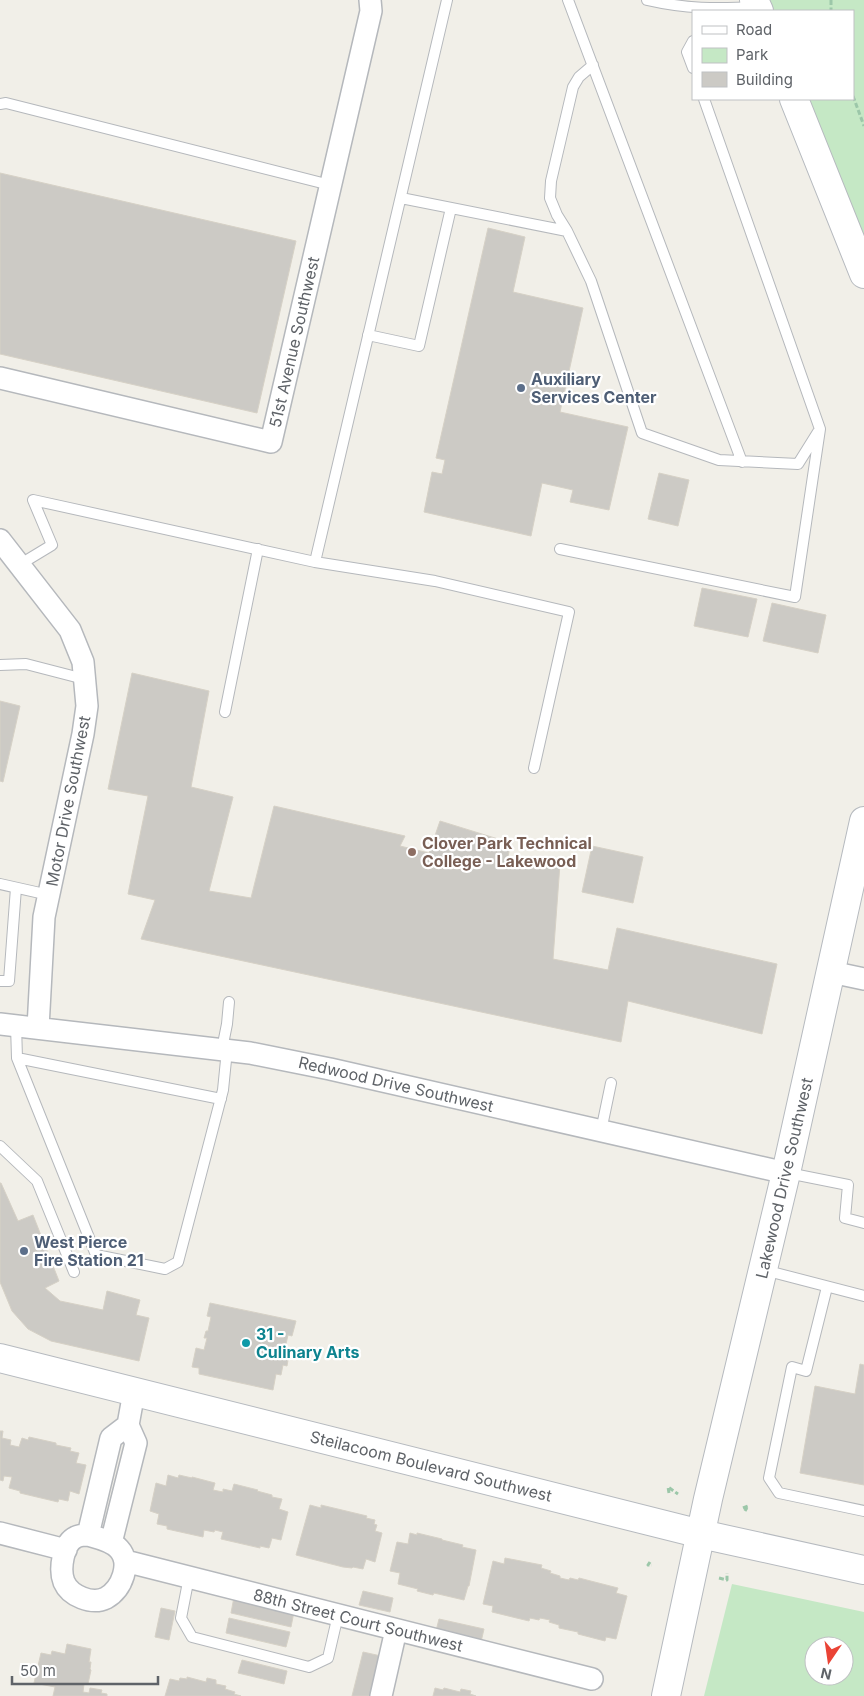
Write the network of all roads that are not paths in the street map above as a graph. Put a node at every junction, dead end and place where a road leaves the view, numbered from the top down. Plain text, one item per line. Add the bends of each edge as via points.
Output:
1 (370, 0) edge
2 (446, 0) edge
3 (568, 0) edge
4 (647, 0) edge
5 (757, 6) edge
6 (708, 10) edge
7 (692, 43) edge
8 (593, 65) junction
9 (692, 65) edge
10 (704, 100) edge
11 (794, 100) edge
12 (0, 104) edge
13 (330, 185) junction
14 (401, 198) junction
15 (451, 208) junction
16 (567, 231) junction
17 (864, 274) edge
18 (368, 334) junction
19 (0, 378) edge
20 (820, 429) junction
21 (742, 462) junction
22 (0, 540) edge
23 (258, 549) junction
24 (560, 549) dead end
25 (315, 562) junction
26 (19, 565) junction
27 (0, 665) edge
28 (84, 679) junction
29 (224, 712) dead end
30 (534, 768) dead end
31 (864, 821) edge
32 (0, 884) edge
33 (16, 888) junction
34 (49, 895) junction
35 (831, 972) junction
36 (864, 979) edge
37 (0, 981) edge
38 (229, 1002) dead end
39 (8, 1025) edge
40 (38, 1028) junction
41 (224, 1050) junction
42 (17, 1058) junction
43 (610, 1084) dead end
44 (221, 1099) junction
45 (601, 1131) junction
46 (0, 1146) edge
47 (786, 1173) junction
48 (864, 1223) edge
49 (763, 1270) junction
50 (74, 1272) dead end
51 (827, 1286) junction
52 (864, 1296) edge
53 (0, 1358) edge
54 (134, 1392) junction
55 (128, 1425) junction
56 (864, 1511) edge
57 (0, 1533) edge
58 (701, 1534) junction
59 (88, 1535) junction
60 (111, 1543) junction
61 (66, 1550) junction
62 (125, 1561) junction
63 (864, 1570) edge
64 (189, 1578) junction
65 (338, 1615) junction
66 (396, 1630) junction
67 (592, 1679) dead end
68 (381, 1696) edge
69 (666, 1696) edge

1 - 13 street, 51st Avenue Southwest via 371,11
2 - 14 lane
3 - 8 lane
4 - 6 lane
5 - 6 lane
7 - 9 lane via 687,52
8 - 16 lane via 579,77 574,87 551,181 550,198
8 - 21 lane
10 - 20 lane
11 - 17 main road
12 - 13 lane
13 - 19 street, 51st Avenue Southwest via 271,442
14 - 15 lane
14 - 18 lane
15 - 16 lane
15 - 18 lane via 419,346
16 - 21 lane via 591,281 642,433 719,460
18 - 25 lane
20 - 21 lane via 798,464
20 - 24 lane via 795,597
22 - 26 street, Motor Drive Southwest
23 - 25 lane
23 - 26 lane via 33,500 52,545
23 - 29 lane
25 - 30 lane via 435,581 569,612
26 - 28 street, Motor Drive Southwest via 70,630 83,662
27 - 28 lane via 26,664
28 - 34 street, Motor Drive Southwest via 87,706 83,734
31 - 35 main road, Lakewood Drive Southwest
32 - 33 lane
33 - 34 lane
33 - 37 lane via 9,981
34 - 40 street, Motor Drive Southwest via 44,917
35 - 36 street
35 - 47 main road, Lakewood Drive Southwest
38 - 41 lane
39 - 40 street, Redwood Drive Southwest
39 - 42 lane
40 - 41 street, Redwood Drive Southwest
41 - 44 lane
41 - 45 street, Redwood Drive Southwest via 250,1052 330,1069
42 - 44 lane
42 - 44 lane via 96,1255 156,1268 165,1269 178,1262
43 - 45 lane
45 - 47 street, Redwood Drive Southwest
46 - 50 lane via 37,1181
47 - 48 lane via 848,1185 845,1218
47 - 49 main road, Lakewood Drive Southwest
49 - 51 lane
49 - 58 main road, Lakewood Drive Southwest
51 - 52 lane
51 - 56 lane via 806,1371 792,1367 768,1478 780,1493
53 - 54 main road, Steilacoom Boulevard Southwest
54 - 55 street
54 - 58 main road, Steilacoom Boulevard Southwest
55 - 59 street via 111,1438
55 - 60 street via 136,1443
57 - 61 street
58 - 63 main road, Steilacoom Boulevard Southwest
58 - 69 main road, Lakewood Drive Southwest
59 - 60 street
59 - 61 street via 71,1540
60 - 62 street via 118,1547
61 - 62 street via 64,1583 71,1592 86,1600 104,1599 111,1595 123,1578
62 - 64 street, 88th Street Court Southwest
64 - 65 street, 88th Street Court Southwest
64 - 65 lane via 182,1618 192,1637 300,1665 309,1667 328,1658
65 - 66 street, 88th Street Court Southwest
66 - 67 street, 88th Street Court Southwest
66 - 68 street

